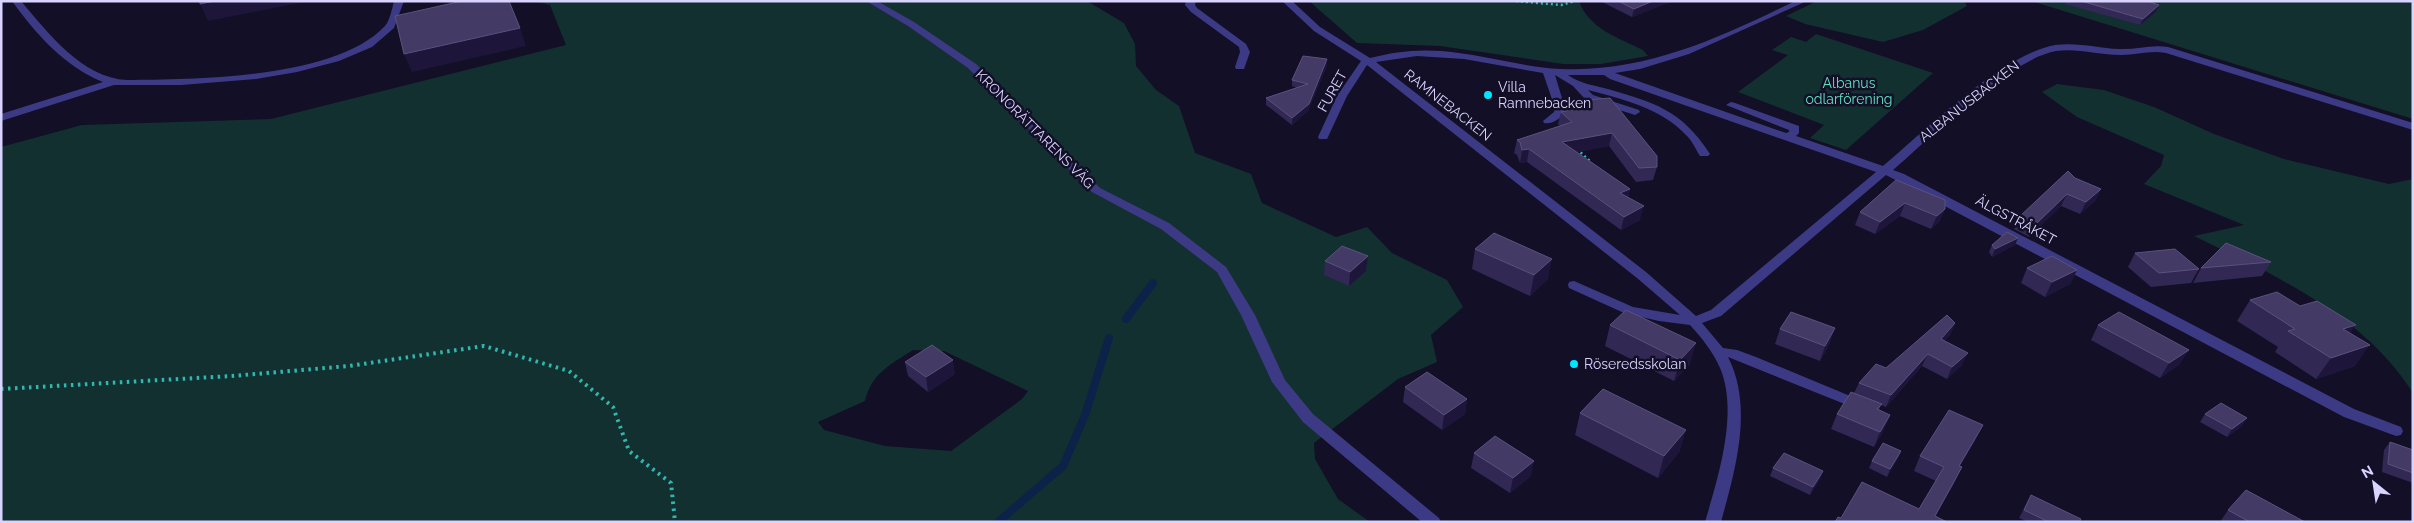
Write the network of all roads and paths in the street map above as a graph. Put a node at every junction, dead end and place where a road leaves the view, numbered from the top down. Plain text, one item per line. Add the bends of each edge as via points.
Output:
1 (16, 1) edge
2 (399, 1) edge
3 (870, 1) edge
4 (1191, 1) edge
5 (1286, 1) edge
6 (1516, 1) edge
7 (1575, 1) edge
8 (1803, 1) edge
9 (1368, 61) junction
10 (1240, 67) dead end
11 (1552, 71) junction
12 (1607, 72) junction
13 (112, 82) junction
14 (1576, 83) junction
15 (1731, 105) dead end
16 (1635, 112) dead end
17 (1, 118) edge
18 (1548, 121) dead end
19 (2413, 127) edge
20 (1323, 137) dead end
21 (1788, 137) junction
22 (1576, 148) edge
23 (1704, 154) dead end
24 (1596, 168) edge
25 (1884, 170) junction
26 (1574, 285) dead end
27 (1694, 322) junction
28 (1721, 352) junction
29 (1, 389) edge
30 (1876, 411) edge
31 (2396, 431) dead end
32 (675, 522) edge
33 (1433, 522) edge
34 (1713, 522) edge

1 - 13 street via 41,31 88,72
2 - 13 street via 399,13 389,29 371,43 336,59 284,72 219,80
3 - 33 street, KRONORÄTTARENS VÄG via 911,24 972,66 1096,190 1165,226 1222,270 1248,314 1279,382 1302,411
4 - 10 street via 1194,10 1243,46 1245,52
5 - 9 street via 1317,29
6 - 7 path via 1561,5
8 - 12 street, RAMNEBACKEN via 1675,58
9 - 11 street, RAMNEBACKEN via 1390,54 1427,52
9 - 20 street, FURET via 1342,96
9 - 27 street, RAMNEBACKEN via 1547,200
11 - 12 street, RAMNEBACKEN
11 - 14 street
11 - 18 street via 1560,108 1559,113
12 - 21 street, ÄLGSTRÅKET via 1630,83
13 - 17 street
14 - 16 street via 1589,97
14 - 23 street via 1671,118 1692,135
15 - 21 street via 1795,128
19 - 25 street, ALBANUSBACKEN via 2168,50 2150,47 2118,52 2070,47 2036,52 2021,60
21 - 25 street, ÄLGSTRÅKET
22 - 24 path
25 - 27 street, ALBANUSBACKEN via 1716,313
25 - 31 street, ÄLGSTRÅKET via 2349,413
26 - 27 street via 1629,310
27 - 28 street, RAMNEBACKEN
28 - 30 street via 1752,360
28 - 34 street, RAMNEBACKEN via 1733,392 1733,417 1728,470
29 - 32 path via 349,366 484,346 569,371 613,407 629,451 671,483

